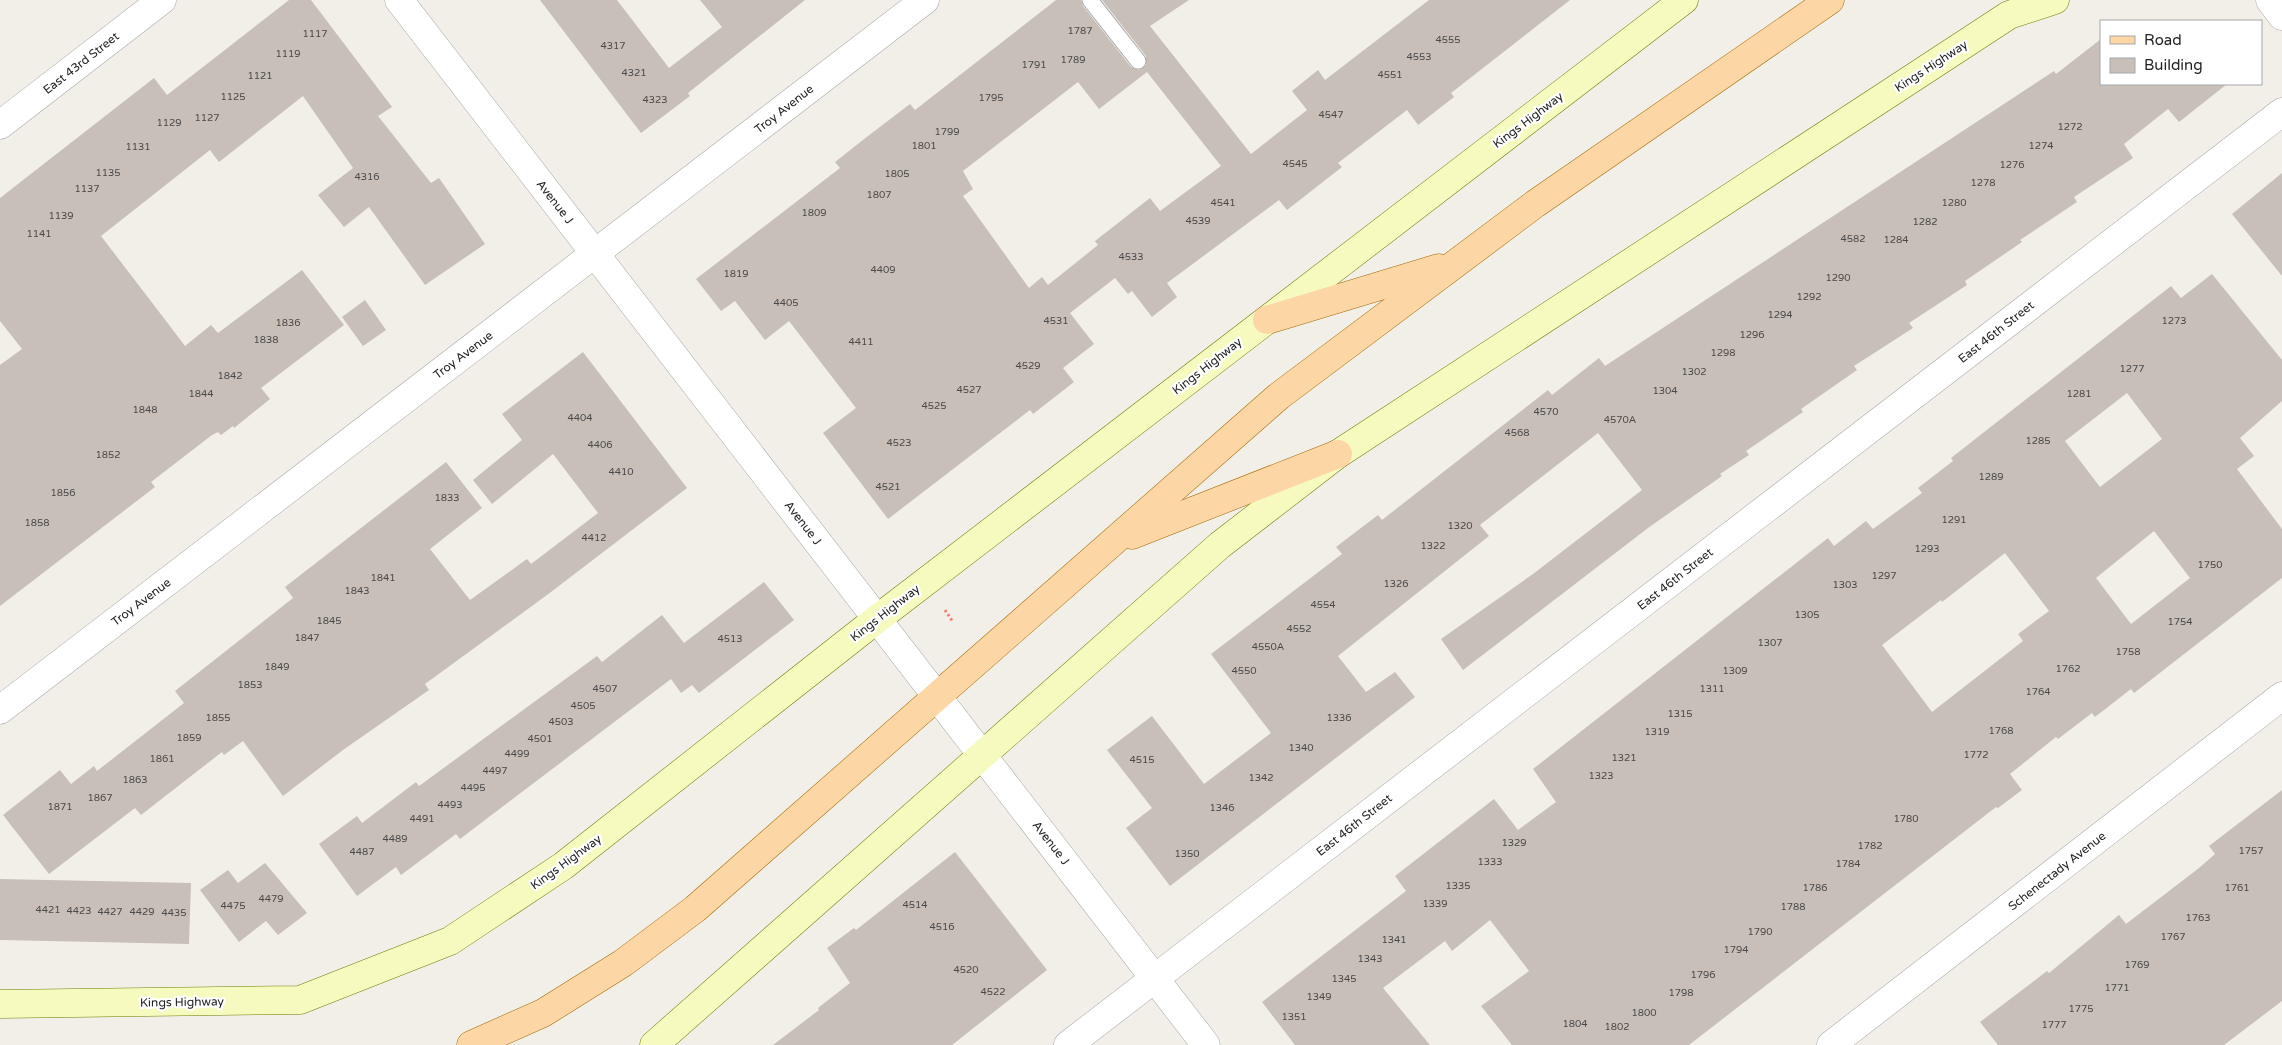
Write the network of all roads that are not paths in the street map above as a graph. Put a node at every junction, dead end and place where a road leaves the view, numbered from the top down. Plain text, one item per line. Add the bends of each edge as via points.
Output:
1 (162, 0) edge
2 (399, 0) edge
3 (925, 0) edge
4 (1090, 0) edge
5 (1684, 0) edge
6 (1830, 0) edge
7 (2055, 0) edge
8 (2270, 0) edge
9 (2282, 16) edge
10 (1138, 61) dead end
11 (2282, 112) edge
12 (0, 125) edge
13 (596, 254) junction
14 (1457, 262) junction
15 (1267, 320) junction
16 (1338, 454) junction
17 (1115, 542) junction
18 (877, 619) junction
19 (937, 696) junction
20 (2282, 696) edge
21 (0, 710) edge
22 (983, 755) junction
23 (1155, 978) junction
24 (0, 1004) edge
25 (471, 1045) edge
26 (654, 1045) edge
27 (1068, 1045) edge
28 (1206, 1045) edge
29 (1831, 1045) edge

1 - 12 street, East 43rd Street
2 - 13 street, Avenue J
3 - 13 street, Troy Avenue
4 - 10 lane
5 - 15 street, Kings Highway
6 - 14 main road via 1535,204
7 - 16 street, Kings Highway via 2009,15
8 - 9 street
11 - 23 street, East 46th Street
13 - 18 street, Avenue J
13 - 21 street, Troy Avenue
14 - 15 main road
14 - 17 main road via 1279,396
15 - 18 street, Kings Highway
16 - 17 main road
16 - 22 street, Kings Highway via 1220,545
17 - 19 main road
18 - 19 street, Avenue J
18 - 24 street, Kings Highway via 563,866 450,941 300,1000
19 - 22 street, Avenue J
19 - 25 main road via 702,902 630,958 543,1013
20 - 29 street, Schenectady Avenue
22 - 23 street, Avenue J
22 - 26 street, Kings Highway
23 - 27 street, East 46th Street
23 - 28 street, Avenue J

